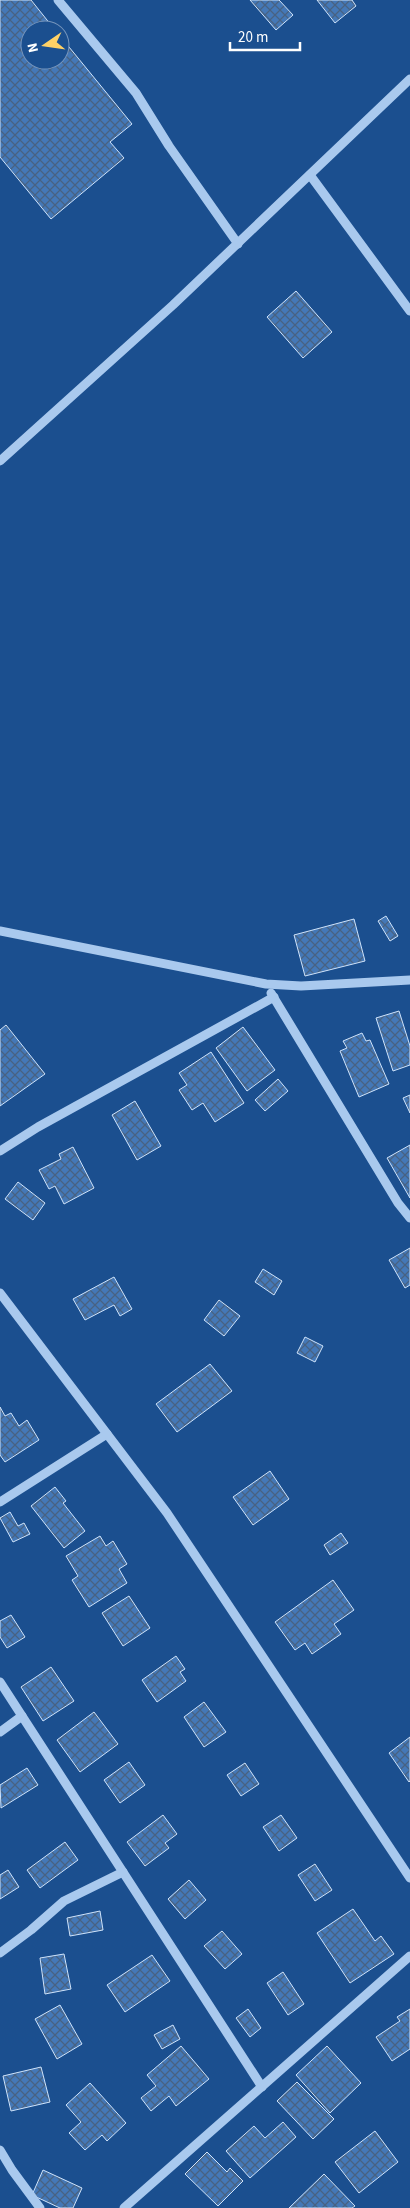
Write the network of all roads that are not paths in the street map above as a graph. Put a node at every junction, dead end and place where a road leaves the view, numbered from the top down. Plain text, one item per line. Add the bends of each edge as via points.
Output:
1 (58, 0) edge
2 (410, 79) edge
3 (310, 174) junction
4 (238, 244) junction
5 (410, 311) edge
6 (0, 461) edge
7 (0, 931) edge
8 (410, 980) edge
9 (266, 984) junction
10 (274, 997) junction
11 (0, 1152) edge
12 (410, 1218) edge
13 (0, 1293) edge
14 (107, 1434) junction
15 (0, 1502) edge
16 (0, 1682) edge
17 (22, 1716) junction
18 (0, 1732) edge
19 (123, 1872) junction
20 (410, 1878) edge
21 (0, 1952) edge
22 (410, 1956) edge
23 (262, 2087) junction
24 (0, 2150) edge
25 (40, 2208) edge
26 (124, 2208) edge

1 - 4 street via 136,93
2 - 3 street
3 - 4 street
3 - 5 street
4 - 6 street
7 - 9 street
8 - 9 street via 301,986
9 - 10 street
10 - 11 street via 38,1127
10 - 12 street
13 - 14 street
14 - 15 street
14 - 20 street via 167,1513
16 - 17 street
17 - 18 street
17 - 19 street
19 - 21 street via 64,1901
19 - 23 street
22 - 23 street
23 - 26 street
24 - 25 street

